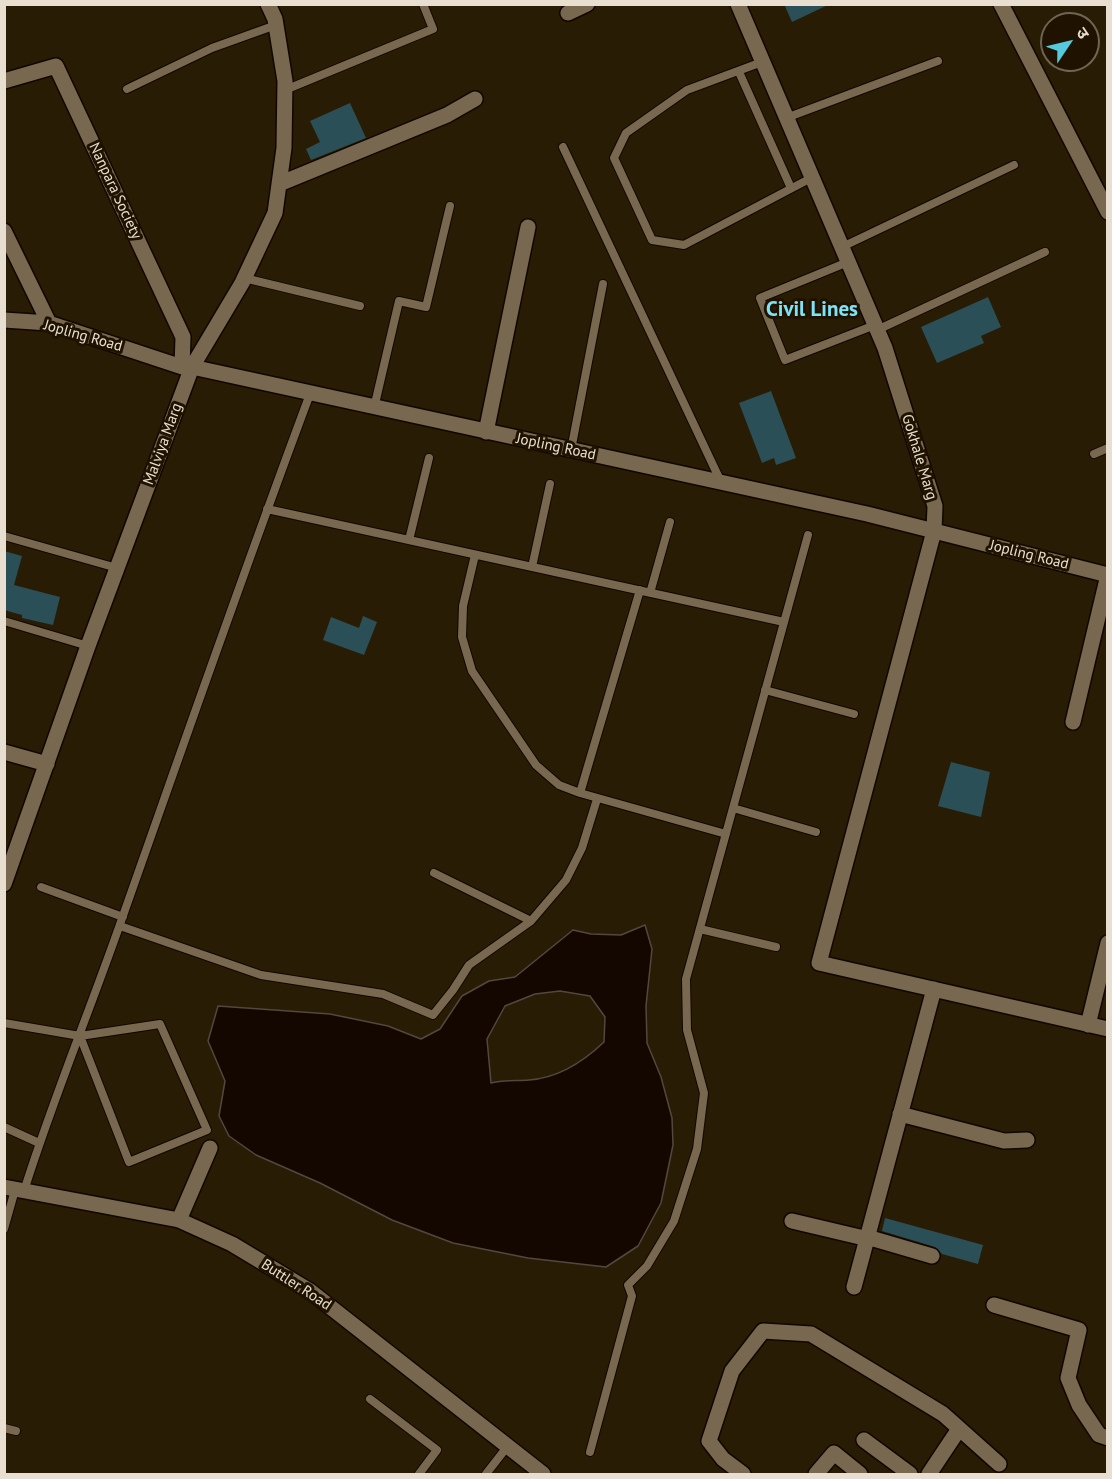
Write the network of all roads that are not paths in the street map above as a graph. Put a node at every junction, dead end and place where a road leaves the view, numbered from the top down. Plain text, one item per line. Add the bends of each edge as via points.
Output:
1 (268, 4) edge
2 (423, 4) edge
3 (587, 4) edge
4 (738, 4) edge
5 (1001, 4) edge
6 (568, 13) dead end
7 (276, 25) junction
8 (938, 61) dead end
9 (762, 62) junction
10 (739, 72) junction
11 (4, 81) edge
12 (127, 89) dead end
13 (285, 90) junction
14 (475, 99) dead end
15 (786, 118) junction
16 (563, 147) dead end
17 (1014, 165) dead end
18 (813, 177) junction
19 (279, 184) junction
20 (791, 188) junction
21 (450, 206) dead end
22 (1107, 212) edge
23 (528, 227) dead end
24 (4, 231) edge
25 (842, 247) junction
26 (1045, 252) dead end
27 (849, 262) junction
28 (244, 278) junction
29 (603, 284) dead end
30 (360, 306) dead end
31 (4, 320) edge
32 (49, 323) junction
33 (876, 327) junction
34 (187, 367) junction
35 (310, 394) junction
36 (374, 408) junction
37 (486, 432) junction
38 (1107, 448) edge
39 (571, 450) junction
40 (1094, 454) dead end
41 (429, 458) dead end
42 (721, 483) junction
43 (550, 484) dead end
44 (267, 509) junction
45 (670, 522) dead end
46 (934, 531) junction
47 (808, 535) dead end
48 (4, 536) edge
49 (409, 540) junction
50 (475, 555) junction
51 (532, 567) junction
52 (117, 568) junction
53 (1107, 575) edge
54 (640, 590) junction
55 (650, 592) junction
56 (4, 621) edge
57 (784, 622) junction
58 (88, 646) junction
59 (765, 690) junction
60 (854, 714) dead end
61 (1073, 722) dead end
62 (4, 752) edge
63 (47, 764) junction
64 (580, 793) junction
65 (597, 799) junction
66 (733, 808) junction
67 (816, 832) dead end
68 (726, 834) junction
69 (434, 873) dead end
70 (4, 884) edge
71 (41, 887) dead end
72 (123, 917) junction
73 (531, 921) junction
74 (120, 926) junction
75 (699, 929) junction
76 (1107, 943) edge
77 (776, 947) dead end
78 (934, 990) junction
79 (4, 1023) edge
80 (1088, 1025) junction
81 (1107, 1029) edge
82 (80, 1036) junction
83 (900, 1114) junction
84 (4, 1127) edge
85 (1027, 1140) dead end
86 (39, 1143) junction
87 (210, 1148) dead end
88 (14, 1189) edge
89 (179, 1220) junction
90 (792, 1221) dead end
91 (4, 1229) edge
92 (867, 1236) junction
93 (932, 1256) dead end
94 (854, 1287) dead end
95 (994, 1305) dead end
96 (370, 1399) dead end
97 (4, 1428) edge
98 (959, 1429) junction
99 (16, 1431) dead end
100 (1107, 1438) edge
101 (864, 1440) dead end
102 (507, 1447) junction
103 (590, 1452) dead end
104 (999, 1464) dead end
105 (489, 1473) edge
106 (419, 1474) edge
107 (543, 1474) edge
108 (743, 1474) edge
109 (816, 1474) edge
110 (860, 1474) edge
111 (910, 1474) edge
112 (929, 1474) edge

1 - 7 street, Malviya Marg
2 - 13 lane via 433,29
3 - 6 street
4 - 9 street, Gokhale Marg
5 - 22 street
7 - 12 lane via 212,48
7 - 13 street, Malviya Marg
8 - 15 lane
9 - 10 lane
9 - 15 street, Gokhale Marg
10 - 20 lane
10 - 20 lane via 687,90 626,133 614,158 652,240 684,245
11 - 34 street, Nanpara Society via 56,66 183,337
13 - 19 street, Malviya Marg via 285,148
14 - 19 street via 447,115
15 - 18 street, Gokhale Marg
16 - 42 lane
17 - 25 lane
18 - 20 lane
18 - 25 street, Gokhale Marg
19 - 28 street, Malviya Marg via 274,213
21 - 36 lane via 426,307 399,301
23 - 37 street
24 - 32 street
25 - 27 street, Gokhale Marg
26 - 33 lane
27 - 33 street, Gokhale Marg
27 - 33 lane via 760,298 785,360
28 - 30 lane
28 - 34 street, Malviya Marg
29 - 39 lane
31 - 32 street, Jopling Road
32 - 34 street, Jopling Road
33 - 46 street, Gokhale Marg via 934,506
34 - 35 street, Jopling Road
34 - 52 street, Malviya Marg
35 - 36 street, Jopling Road
35 - 44 lane
36 - 37 street, Jopling Road
37 - 39 street, Jopling Road
38 - 40 lane
39 - 42 street, Jopling Road
41 - 49 lane
42 - 46 street, Jopling Road
43 - 51 lane
44 - 49 lane
44 - 72 lane
45 - 55 lane
46 - 53 street, Jopling Road
46 - 78 street, Gokhale Marg via 819,963
47 - 57 lane
48 - 52 lane
49 - 50 lane
50 - 51 lane
50 - 64 lane via 463,606 462,637 472,671 536,765 559,785
51 - 54 lane
52 - 58 street, Malviya Marg
53 - 61 street
54 - 55 lane
54 - 64 lane
55 - 57 lane
56 - 58 lane
57 - 59 lane
58 - 63 street, Malviya Marg
59 - 60 lane
59 - 66 lane
62 - 63 street
63 - 70 street, Malviya Marg
64 - 65 lane
65 - 68 lane
65 - 73 lane via 582,848 566,880
66 - 67 lane
66 - 68 lane
68 - 75 lane
69 - 73 lane
71 - 72 lane
72 - 74 lane
73 - 74 lane via 469,965 433,1015 383,994 261,975
74 - 82 lane
75 - 77 lane
75 - 103 lane via 686,979 687,1030 704,1093 697,1149 674,1221 647,1266 628,1285 632,1296
76 - 80 street
78 - 80 street
78 - 83 street
79 - 82 lane
80 - 81 street
82 - 82 lane via 160,1024 207,1130 129,1162
82 - 86 lane
83 - 85 street via 1004,1141
83 - 92 street
84 - 86 lane
86 - 88 lane
87 - 89 street
88 - 89 street, Buttler Road
88 - 91 lane
89 - 102 street, Buttler Road via 232,1244 310,1291
90 - 92 street
92 - 93 street
92 - 94 street
95 - 100 street via 1079,1329 1068,1378 1079,1405 1099,1434
96 - 106 lane via 437,1450
97 - 99 lane
98 - 104 street
98 - 108 street via 943,1414 811,1334 763,1331 732,1371 709,1442
98 - 112 street
101 - 111 street
102 - 105 lane
102 - 107 street, Buttler Road
109 - 110 street via 834,1453

